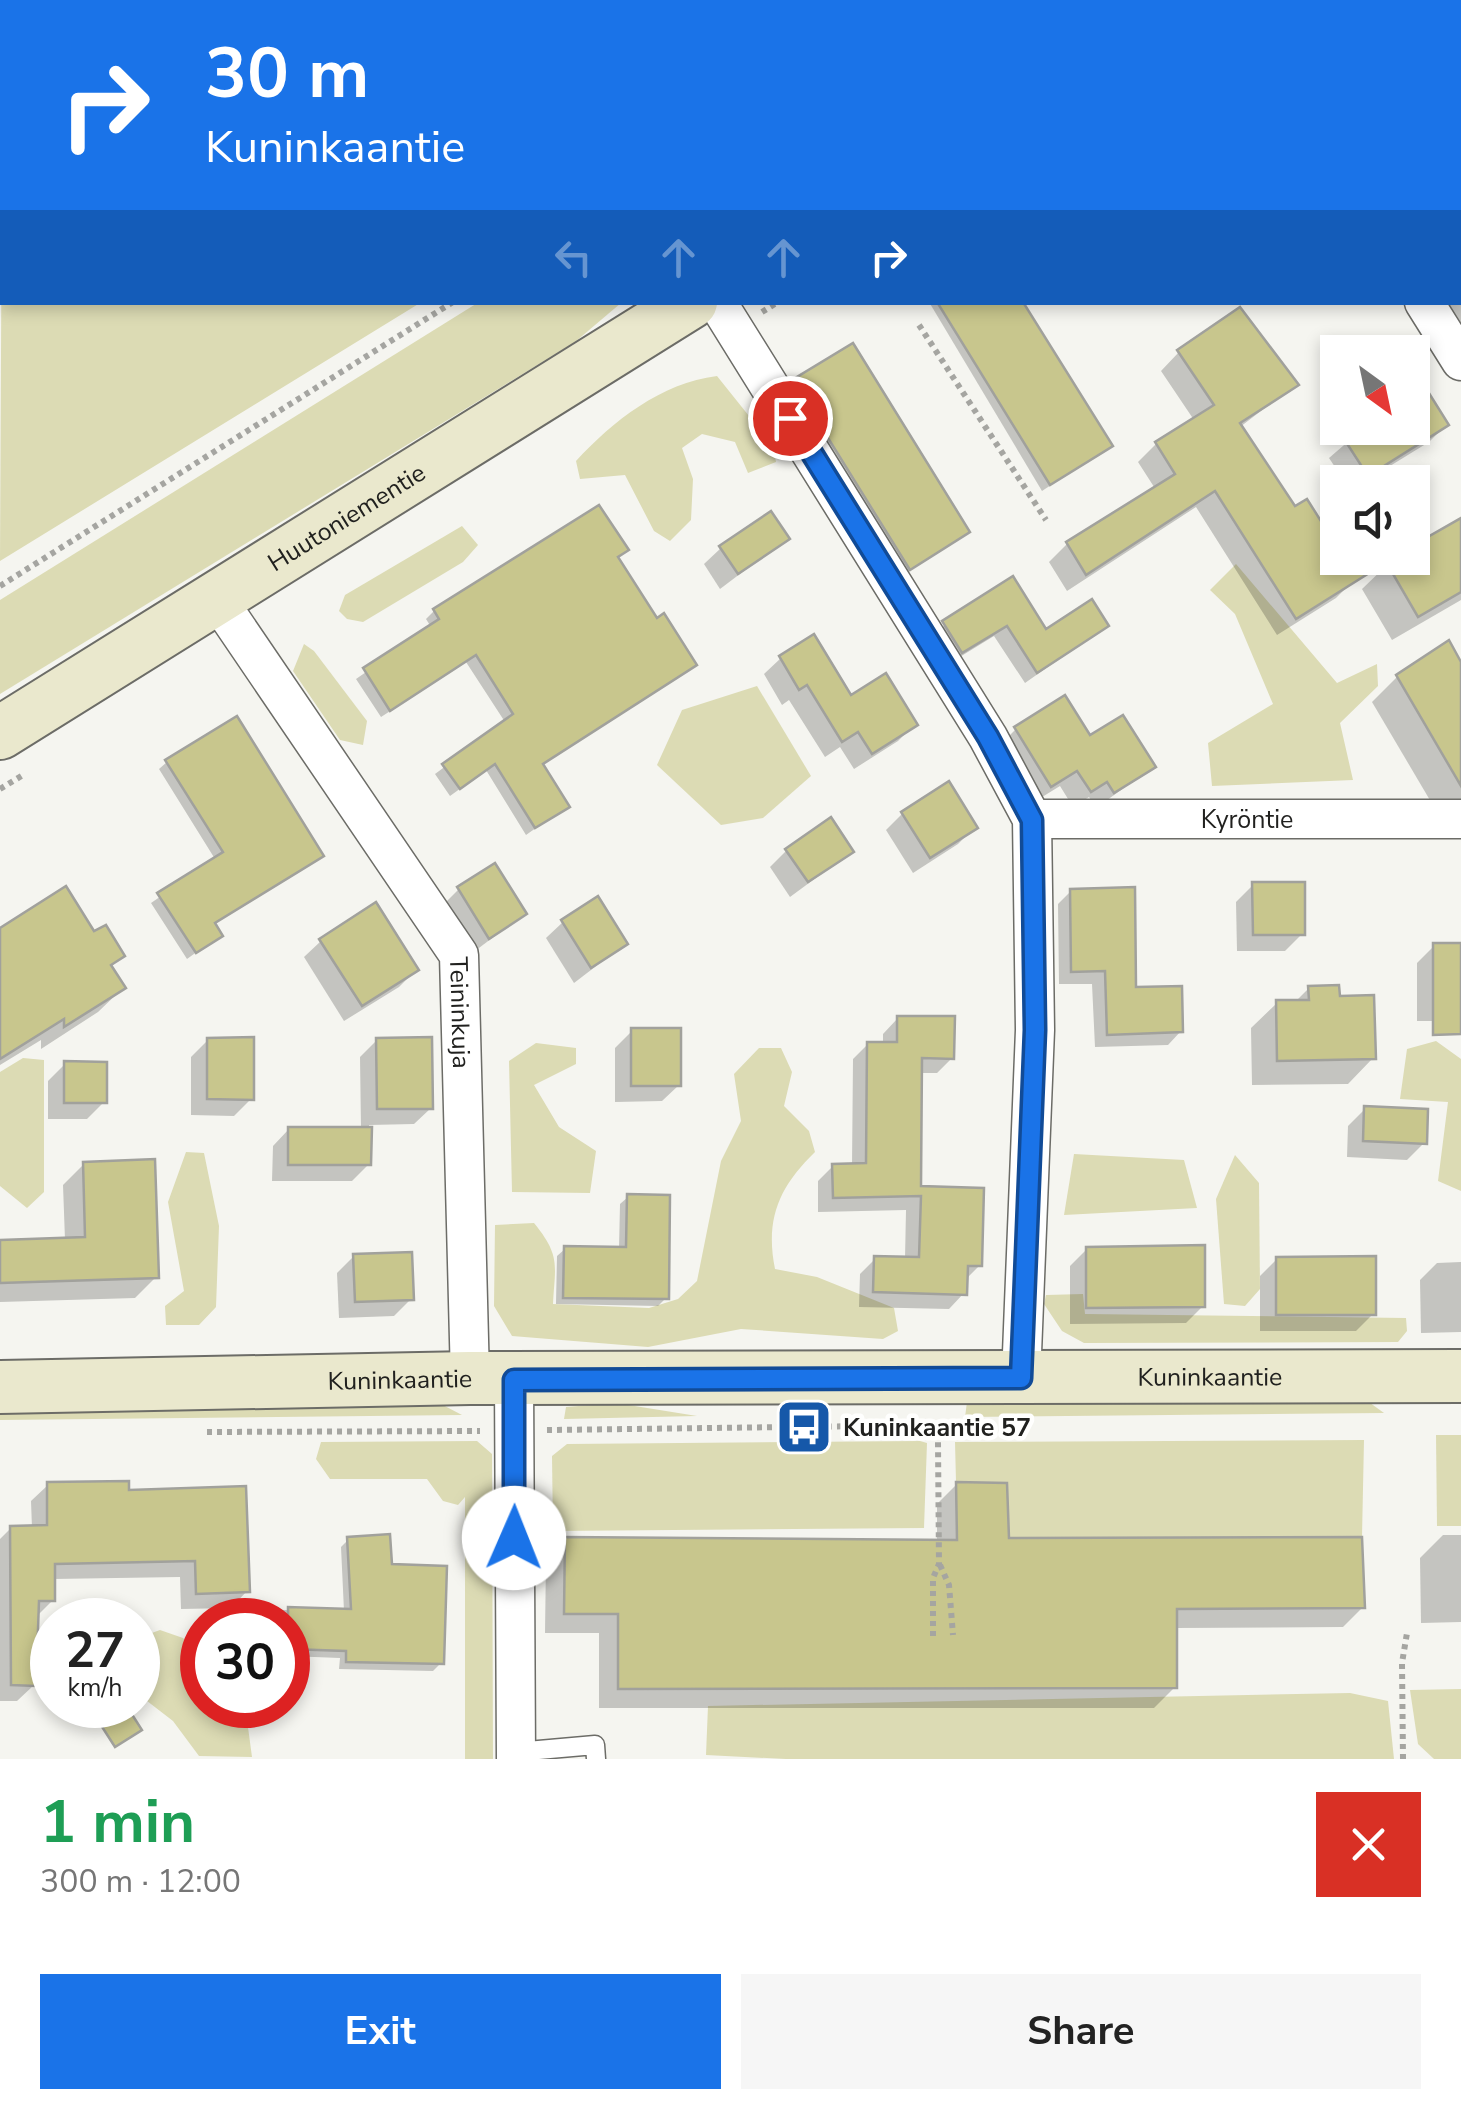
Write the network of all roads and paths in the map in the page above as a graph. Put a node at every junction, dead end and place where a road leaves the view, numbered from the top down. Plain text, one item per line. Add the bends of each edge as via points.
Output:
1 (448, 305) edge
2 (685, 305) edge
3 (719, 305) edge
4 (1426, 305) edge
5 (919, 325) dead end
6 (1461, 361) edge
7 (1046, 520) dead end
8 (0, 586) edge
9 (217, 599) junction
10 (0, 734) edge
11 (1461, 819) edge
12 (1032, 820) junction
13 (1461, 1376) edge
14 (1021, 1378) junction
15 (0, 1387) edge
16 (499, 1396) junction
17 (946, 1410) junction
18 (972, 1425) dead end
19 (878, 1426) dead end
20 (190, 1432) dead end
21 (939, 1564) junction
22 (1407, 1633) dead end
23 (953, 1635) dead end
24 (933, 1636) dead end
25 (516, 1756) edge
26 (596, 1759) edge
27 (1403, 1759) edge

1 - 8 path
2 - 9 street, Huutoniementie
3 - 12 street via 988,737
4 - 6 street
5 - 7 path
9 - 10 street, Huutoniementie
9 - 16 street, Teininkuja via 459,954
11 - 12 street, Kyröntie
12 - 14 street via 1035,1030
13 - 14 street, Kuninkaantie
14 - 17 street, Kuninkaantie
15 - 16 street, Kuninkaantie
16 - 17 street, Kuninkaantie
16 - 19 path
16 - 20 path
16 - 25 street, Teininkuja
17 - 18 path
17 - 21 path via 938,1442
21 - 23 path via 950,1585
21 - 24 path
22 - 27 path
25 - 26 lane via 595,1746

